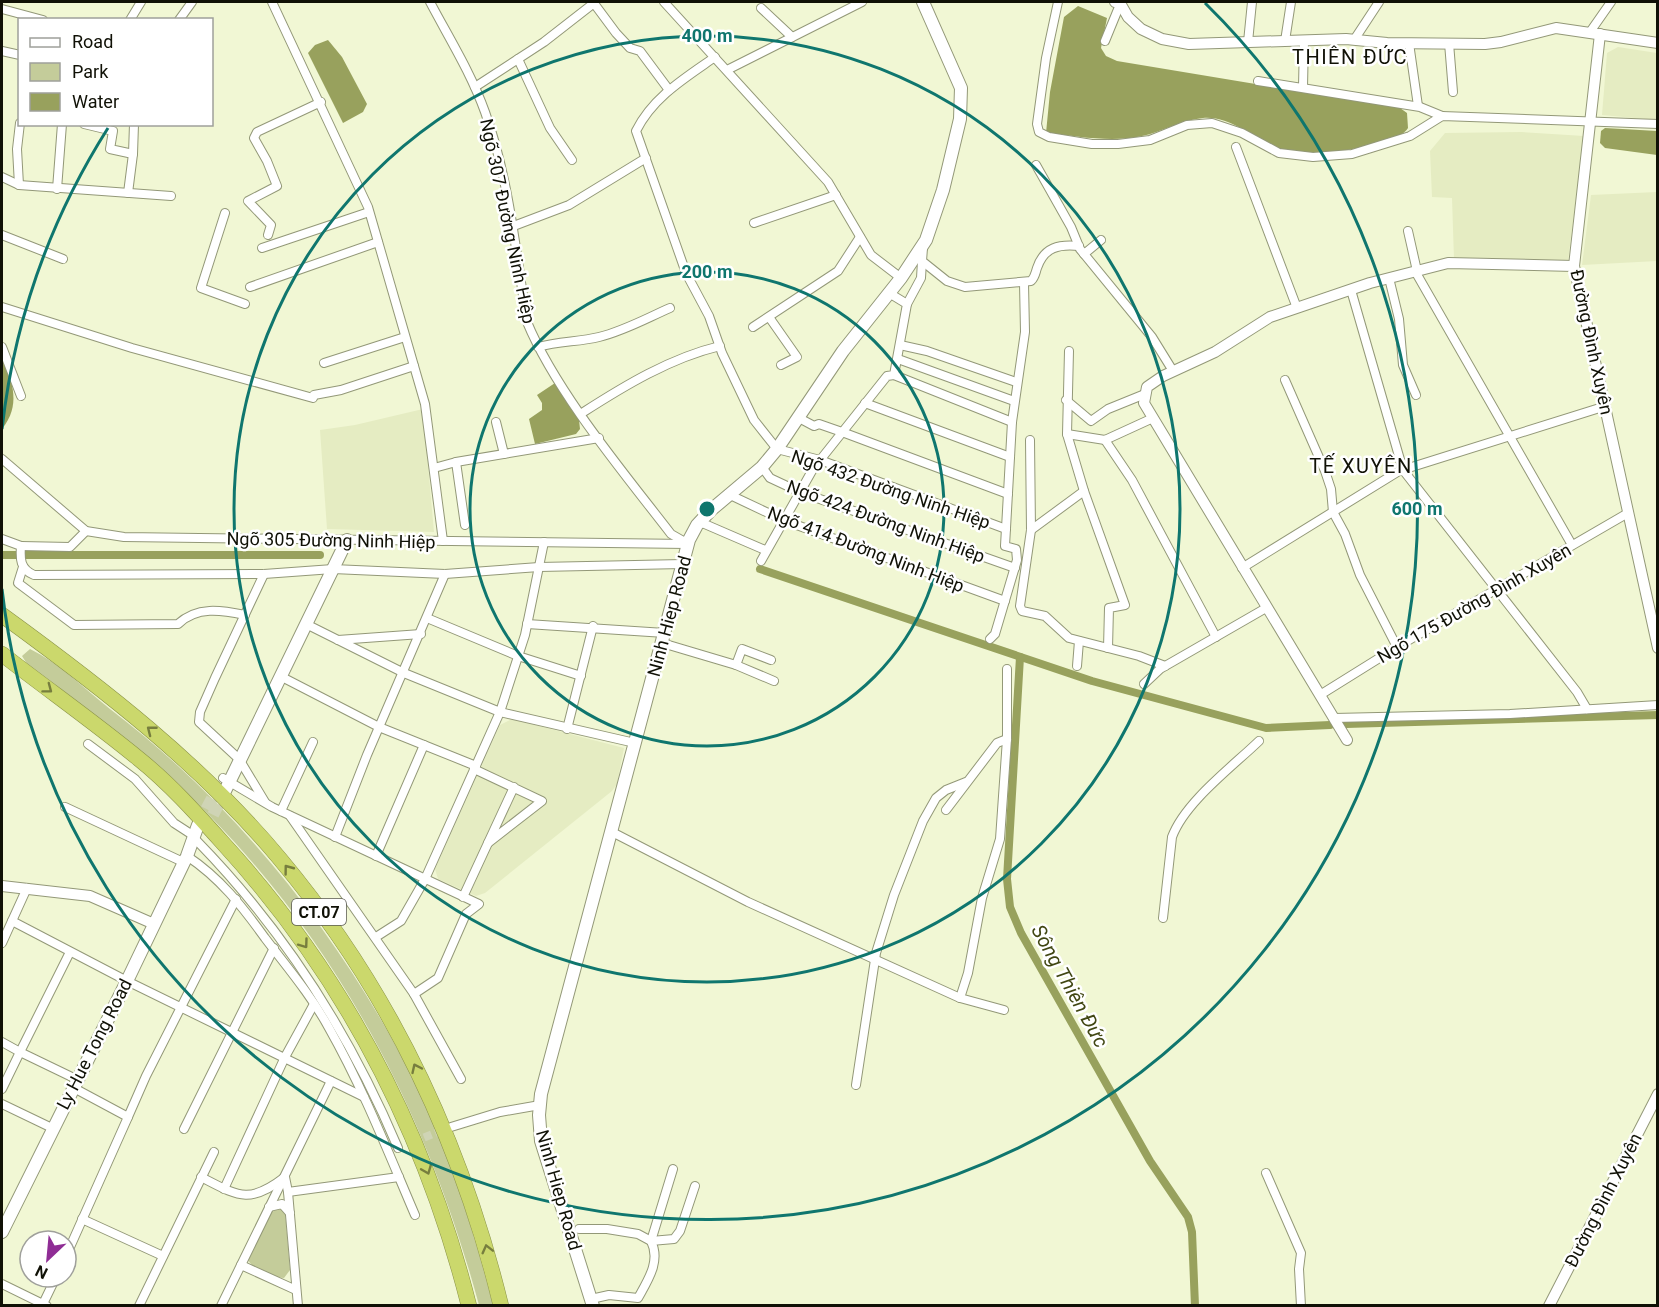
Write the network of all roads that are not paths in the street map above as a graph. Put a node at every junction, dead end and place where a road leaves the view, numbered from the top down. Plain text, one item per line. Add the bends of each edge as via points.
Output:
1 (141, 2) edge
2 (192, 2) edge
3 (272, 2) edge
4 (430, 2) edge
5 (594, 2) edge
6 (664, 2) edge
7 (862, 2) edge
8 (1058, 2) edge
9 (1118, 2) edge
10 (1252, 2) edge
11 (1291, 2) edge
12 (1379, 2) edge
13 (1611, 2) edge
14 (926, 3) edge
15 (761, 8) dead end
16 (2, 9) edge
17 (36, 18) edge
18 (131, 18) edge
19 (180, 18) edge
20 (1595, 33) junction
21 (792, 37) junction
22 (1354, 39) junction
23 (1304, 40) junction
24 (1105, 41) dead end
25 (1285, 41) junction
26 (1248, 42) junction
27 (1409, 43) junction
28 (1658, 43) edge
29 (1449, 44) junction
30 (2, 51) edge
31 (18, 55) edge
32 (716, 57) junction
33 (518, 59) junction
34 (728, 70) junction
35 (1258, 81) dead end
36 (475, 87) junction
37 (1303, 87) junction
38 (669, 90) junction
39 (1453, 92) dead end
40 (321, 102) junction
41 (1418, 106) junction
42 (1442, 116) junction
43 (1592, 119) junction
44 (1658, 124) edge
45 (20, 126) edge
46 (62, 126) edge
47 (134, 126) edge
48 (113, 128) edge
49 (1236, 147) dead end
50 (134, 154) junction
51 (646, 158) junction
52 (572, 160) dead end
53 (1036, 165) dead end
54 (2, 177) edge
55 (19, 185) junction
56 (57, 189) junction
57 (128, 194) junction
58 (836, 195) junction
59 (171, 196) dead end
60 (369, 212) junction
61 (225, 213) dead end
62 (754, 223) dead end
63 (511, 227) junction
64 (1408, 231) dead end
65 (2, 235) edge
66 (268, 235) dead end
67 (860, 237) junction
68 (926, 240) junction
69 (1101, 240) dead end
70 (378, 242) junction
71 (262, 248) dead end
72 (1082, 250) junction
73 (63, 259) dead end
74 (921, 261) junction
75 (1574, 266) junction
76 (1416, 271) junction
77 (901, 278) junction
78 (1389, 278) junction
79 (1027, 282) junction
80 (250, 287) dead end
81 (1351, 290) junction
82 (889, 293) junction
83 (245, 304) dead end
84 (907, 304) junction
85 (2, 307) edge
86 (670, 308) dead end
87 (1296, 308) junction
88 (769, 317) junction
89 (753, 327) dead end
90 (405, 337) junction
91 (900, 345) junction
92 (720, 346) junction
93 (2, 347) edge
94 (538, 347) junction
95 (1069, 351) dead end
96 (898, 359) junction
97 (324, 363) dead end
98 (781, 365) dead end
99 (414, 366) junction
100 (1173, 371) junction
101 (894, 375) junction
102 (1285, 380) dead end
103 (1016, 382) junction
104 (1144, 393) junction
105 (1416, 395) dead end
106 (21, 396) dead end
107 (1066, 400) junction
108 (1014, 401) junction
109 (865, 403) junction
110 (1606, 406) junction
111 (582, 413) junction
112 (799, 418) junction
113 (1153, 418) junction
114 (496, 422) dead end
115 (1012, 422) junction
116 (842, 432) junction
117 (1067, 434) junction
118 (1510, 435) junction
119 (599, 438) junction
120 (1030, 440) dead end
121 (1105, 440) junction
122 (777, 449) junction
123 (504, 454) junction
124 (1010, 457) junction
125 (2, 459) edge
126 (820, 460) junction
127 (456, 462) junction
128 (762, 467) junction
129 (434, 468) junction
130 (1403, 470) junction
131 (1084, 491) junction
132 (800, 492) junction
133 (728, 494) junction
134 (1008, 494) junction
135 (1333, 512) junction
136 (1628, 513) junction
137 (783, 520) junction
138 (700, 522) junction
139 (465, 525) dead end
140 (1006, 529) junction
141 (1031, 530) junction
142 (86, 531) junction
143 (2, 539) edge
144 (347, 540) junction
145 (443, 541) junction
146 (544, 542) junction
147 (688, 544) junction
148 (1572, 545) junction
149 (21, 547) junction
150 (765, 550) junction
151 (761, 561) dead end
152 (21, 563) junction
153 (683, 564) junction
154 (539, 567) junction
155 (1015, 568) junction
156 (1242, 568) junction
157 (333, 569) junction
158 (264, 573) junction
159 (445, 574) junction
160 (1496, 591) junction
161 (1005, 601) junction
162 (1266, 608) junction
163 (2, 615) edge
164 (245, 615) junction
165 (427, 618) junction
166 (306, 624) junction
167 (527, 624) junction
168 (593, 626) junction
169 (421, 634) junction
170 (1216, 637) junction
171 (664, 638) junction
172 (990, 639) dead end
173 (335, 640) junction
174 (1079, 641) junction
175 (1398, 647) junction
176 (1108, 648) junction
177 (1658, 648) edge
178 (2, 654) edge
179 (518, 656) junction
180 (771, 660) dead end
181 (736, 664) junction
182 (1077, 666) dead end
183 (1165, 666) junction
184 (1007, 669) dead end
185 (404, 673) junction
186 (581, 675) junction
187 (280, 676) junction
188 (774, 681) dead end
189 (1144, 684) dead end
190 (1320, 695) junction
191 (1658, 705) edge
192 (1587, 709) junction
193 (500, 712) junction
194 (1334, 718) junction
195 (379, 727) junction
196 (567, 729) junction
197 (1007, 739) junction
198 (1347, 740) dead end
199 (1259, 741) dead end
200 (313, 742) dead end
201 (635, 743) junction
202 (88, 744) dead end
203 (424, 745) junction
204 (239, 759) junction
205 (475, 767) junction
206 (966, 782) junction
207 (224, 785) joint
208 (514, 788) junction
209 (266, 803) junction
210 (65, 807) dead end
211 (946, 810) dead end
212 (285, 813) junction
213 (612, 832) junction
214 (199, 833) junction
215 (335, 837) junction
216 (488, 843) junction
217 (376, 856) junction
218 (185, 859) junction
219 (425, 879) junction
220 (2, 886) edge
221 (27, 888) junction
222 (463, 897) junction
223 (236, 899) junction
224 (1163, 918) dead end
225 (12, 921) junction
226 (154, 924) junction
227 (376, 937) junction
228 (2, 942) edge
229 (274, 948) junction
230 (70, 951) junction
231 (875, 959) junction
232 (127, 981) junction
233 (414, 994) junction
234 (960, 998) junction
235 (314, 1004) junction
236 (181, 1006) junction
237 (1004, 1010) dead end
238 (231, 1031) junction
239 (2, 1042) edge
240 (20, 1052) junction
241 (285, 1057) junction
242 (461, 1079) dead end
243 (331, 1081) junction
244 (74, 1083) junction
245 (856, 1085) dead end
246 (2, 1089) edge
247 (1658, 1094) edge
248 (364, 1097) junction
249 (2, 1104) edge
250 (540, 1105) junction
251 (128, 1117) junction
252 (451, 1127) tunnel mouth
253 (52, 1128) junction
254 (184, 1129) dead end
255 (408, 1144) tunnel mouth
256 (398, 1148) junction
257 (213, 1152) dead end
258 (388, 1152) junction
259 (672, 1169) dead end
260 (1266, 1173) dead end
261 (201, 1177) junction
262 (285, 1177) junction
263 (399, 1177) junction
264 (695, 1185) dead end
265 (224, 1189) junction
266 (288, 1192) junction
267 (269, 1207) junction
268 (290, 1214) junction
269 (415, 1215) dead end
270 (82, 1219) junction
271 (78, 1229) edge
272 (579, 1229) dead end
273 (2, 1230) edge
274 (651, 1241) junction
275 (163, 1256) junction
276 (241, 1265) junction
277 (2, 1284) edge
278 (51, 1289) edge
279 (296, 1290) junction
280 (592, 1302) edge
281 (44, 1305) edge
282 (139, 1305) edge
283 (221, 1305) edge
284 (298, 1305) edge
285 (469, 1305) edge
286 (501, 1305) edge
287 (1300, 1305) edge
288 (1549, 1305) edge

1 - 18 street
2 - 19 street
3 - 40 street
4 - 36 street, Ngõ 307 Đường Ninh Hiệp
5 - 33 street
5 - 38 street via 630,48 640,51
6 - 32 street
7 - 21 street
8 - 42 street via 1037,124 1043,135 1092,144 1118,144 1150,140 1187,125 1212,123 1242,133 1279,153 1313,157 1352,154 1399,140 1420,132
9 - 24 street
9 - 26 street via 1141,29 1162,39 1189,44
10 - 26 street
11 - 25 street
12 - 22 street
13 - 20 street
14 - 68 main road, Ninh Hiep Road via 961,88 960,119
15 - 21 street
16 - 17 street
20 - 28 street
20 - 29 street via 1556,28 1502,42
20 - 43 street, Đường Đình Xuyên
21 - 34 street
22 - 23 street
22 - 27 street
23 - 25 street
23 - 37 street
25 - 26 street
27 - 29 street
27 - 41 street
29 - 39 street
30 - 31 street
32 - 34 street
32 - 38 street
33 - 36 street
33 - 52 street via 550,128
34 - 58 street
35 - 37 street
36 - 63 street, Ngõ 307 Đường Ninh Hiệp via 486,114
37 - 41 street
38 - 51 street via 636,131
40 - 60 street
40 - 66 street via 257,132 254,138 277,186 248,201 272,225
41 - 42 street
42 - 43 street
43 - 44 street
43 - 75 street, Đường Đình Xuyên
45 - 55 street via 16,149
46 - 56 street
47 - 50 street
48 - 50 street via 110,149
49 - 87 street
50 - 57 street
51 - 63 street via 569,205
51 - 92 street via 686,273
53 - 72 street
54 - 55 street
55 - 56 street
56 - 57 street
57 - 59 street
58 - 62 street
58 - 67 street
60 - 70 street
60 - 71 street
61 - 83 street via 201,288
63 - 94 street, Ngõ 307 Đường Ninh Hiệp via 527,322
64 - 76 street
65 - 73 street
67 - 77 street via 871,255
67 - 88 street via 838,271
68 - 74 street
68 - 77 main road, Ninh Hiep Road
69 - 72 street
70 - 80 street
70 - 90 street
72 - 79 street via 1064,244 1052,249
72 - 100 street via 1152,337
74 - 79 street via 947,281 965,287
74 - 84 street via 921,278
75 - 76 street via 1448,263
75 - 110 street, Đường Đình Xuyên
76 - 78 street
76 - 118 street
77 - 82 main road, Ninh Hiep Road
78 - 81 street
78 - 105 street via 1399,319 1403,365
79 - 103 street via 1025,332
81 - 87 street
81 - 130 street
82 - 84 street
82 - 112 main road, Ninh Hiep Road via 843,351
84 - 91 street
85 - 99 street via 132,348 314,397
86 - 94 street via 602,336
87 - 100 street via 1270,317 1215,352
88 - 89 street
88 - 98 street via 797,357
90 - 97 street
90 - 99 street
91 - 96 street
91 - 103 street
92 - 111 street via 689,354
92 - 122 street via 754,420
93 - 106 street
94 - 111 street, Ngõ 307 Đường Ninh Hiệp
95 - 107 street
96 - 101 street
96 - 108 street
99 - 129 street via 425,404
100 - 104 street
101 - 109 street via 887,376
101 - 115 street
102 - 135 street via 1325,471
103 - 108 street
104 - 107 street via 1091,421
104 - 113 street via 1144,403
107 - 117 street
108 - 115 street
109 - 116 street
109 - 124 street
110 - 118 street
110 - 136 street, Đường Đình Xuyên
111 - 119 street, Ngõ 307 Đường Ninh Hiệp
112 - 116 street
112 - 122 main road, Ninh Hiep Road
113 - 121 street
113 - 156 street
114 - 123 street
115 - 124 street
116 - 126 street
116 - 134 street
117 - 121 street
117 - 131 street
118 - 130 street
118 - 148 street
119 - 123 street
119 - 147 street, Ngõ 307 Đường Ninh Hiệp via 671,534
120 - 141 street
121 - 170 street via 1143,498
122 - 126 street, Ngõ 432 Đường Ninh Hiệp
122 - 128 main road, Ninh Hiep Road
123 - 127 street
124 - 134 street
125 - 142 street
126 - 132 street
126 - 140 street, Ngõ 432 Đường Ninh Hiệp
127 - 129 street
127 - 139 street
128 - 132 street, Ngõ 424 Đường Ninh Hiệp via 770,478
128 - 133 main road, Ninh Hiep Road
129 - 145 street
130 - 135 street
130 - 160 street
131 - 141 street
131 - 176 street via 1125,605 1109,608
132 - 137 street
132 - 155 street, Ngõ 424 Đường Ninh Hiệp
133 - 137 street, Ngõ 414 Đường Ninh Hiệp
133 - 138 main road, Ninh Hiep Road
134 - 140 street
135 - 156 street
135 - 175 street via 1360,575
136 - 148 street, Ngõ 175 Đường Đình Xuyên
136 - 177 street, Đường Đình Xuyên
137 - 150 street
137 - 161 street, Ngõ 414 Đường Ninh Hiệp
138 - 147 main road, Ninh Hiep Road
138 - 150 street
140 - 155 street via 1005,546 1016,549
141 - 174 street via 1022,611 1045,616 1069,638
142 - 144 street, Ngõ 305 Đường Ninh Hiệp via 124,537
142 - 149 street via 70,547
143 - 149 street
144 - 145 street, Ngõ 305 Đường Ninh Hiệp
144 - 157 main road
145 - 146 street, Ngõ 305 Đường Ninh Hiệp
146 - 147 street, Ngõ 305 Đường Ninh Hiệp
146 - 154 street
147 - 153 main road, Ninh Hiep Road
148 - 160 street, Ngõ 175 Đường Đình Xuyên
149 - 152 street
150 - 151 street
152 - 158 street via 34,575
152 - 164 street via 18,583 74,624 159,626 178,624 190,614 206,611
153 - 154 street
153 - 171 main road, Ninh Hiep Road
154 - 159 street
154 - 167 street
155 - 161 street
156 - 162 street
157 - 158 street
157 - 159 street
157 - 166 main road
158 - 164 street
159 - 165 street
160 - 175 street, Ngõ 175 Đường Đình Xuyên
160 - 192 street
161 - 172 street
162 - 170 street
162 - 190 street
286 -> 163 highway, CT.07 via 484,1234 431,1100 371,986 328,924 280,859 160,737
164 - 204 street via 200,712 200,722
165 - 169 street
165 - 179 street
166 - 173 street
166 - 187 main road
167 - 168 street
167 - 179 street
168 - 171 street
168 - 186 street
169 - 173 street
169 - 185 street
170 - 183 street
171 - 181 street
171 - 201 main road, Ninh Hiep Road
173 - 185 street
174 - 176 street
174 - 182 street
175 - 190 street, Ngõ 175 Đường Đình Xuyên
176 - 183 street
178 -> 285 highway, CT.07 via 140,759 180,797 255,878 302,941 342,998 405,1119 453,1240
179 - 186 street
179 - 193 street
180 - 181 street via 742,649
181 - 188 street
183 - 189 street
184 - 197 street
185 - 193 street
185 - 195 street
186 - 196 street
187 - 195 street
187 - 204 main road
190 - 194 street
191 - 192 street
192 - 194 street
193 - 196 street
193 - 205 street
194 - 198 street
195 - 203 street
195 - 215 street
196 - 201 street
197 - 206 street via 997,743
197 - 234 street via 1000,839 982,898
199 - 224 street via 1186,812 1176,827
200 - 212 street
201 - 213 main road, Ninh Hiep Road
202 - 214 street via 135,779 174,823
203 - 205 street
203 - 217 street
204 - 207 main road
204 - 209 street
205 - 208 street
205 - 219 street
206 - 211 street
206 - 231 street via 936,798 923,821 894,895
207 - 209 street
208 - 216 street
208 - 216 street via 542,801
209 - 212 street
210 - 218 street
212 - 215 street
212 - 227 street
213 - 231 street via 748,902
213 - 250 main road, Ninh Hiep Road
214 - 218 main road, Ly Hue Tong Road
214 - 256 street via 297,961 368,1079
215 - 217 street
216 - 222 street
217 - 219 street
218 - 223 street via 207,869
218 - 226 main road, Ly Hue Tong Road
219 - 222 street
219 - 227 street via 401,921
220 - 221 street
221 - 225 street
221 - 226 street via 98,898
222 - 233 street via 479,904 466,914 438,978
223 - 229 street
223 - 236 street
225 - 228 street
225 - 230 street
226 - 232 main road, Ly Hue Tong Road
227 - 233 street
229 - 235 street
229 - 238 street
230 - 232 street
230 - 240 street
231 - 234 street
231 - 245 street
232 - 236 street
232 - 244 main road, Ly Hue Tong Road
233 - 242 street
234 - 237 street
235 - 241 street
235 - 248 street
236 - 238 street
236 - 251 street
238 - 241 street
238 - 254 street
239 - 240 street
240 - 244 street
240 - 246 street
241 - 243 street
241 - 265 street
243 - 248 street
243 - 262 street
244 - 251 street
244 - 253 main road, Ly Hue Tong Road
247 - 288 street, Đường Đình Xuyên
248 - 258 street
249 - 253 street
250 - 252 street
250 - 280 main road, Ninh Hiep Road via 542,1142
251 - 270 street
253 - 273 main road, Ly Hue Tong Road
255 - 256 street
256 - 258 street
257 - 261 street
258 - 263 street
259 - 274 street
260 - 287 street via 1301,1253
261 - 265 street
261 - 275 street
262 - 265 street via 262,1193 238,1195
262 - 266 street
262 - 267 street
263 - 266 street
263 - 269 street
264 - 274 street via 674,1239
266 - 268 street
267 - 268 street via 282,1204
267 - 276 street
268 - 279 street
270 - 271 street
270 - 275 street
272 - 274 street via 638,1234
274 - 280 street via 655,1261 638,1298 609,1295
275 - 282 street
276 - 279 street
276 - 283 street
277 - 281 street
278 - 281 street
279 - 284 street

